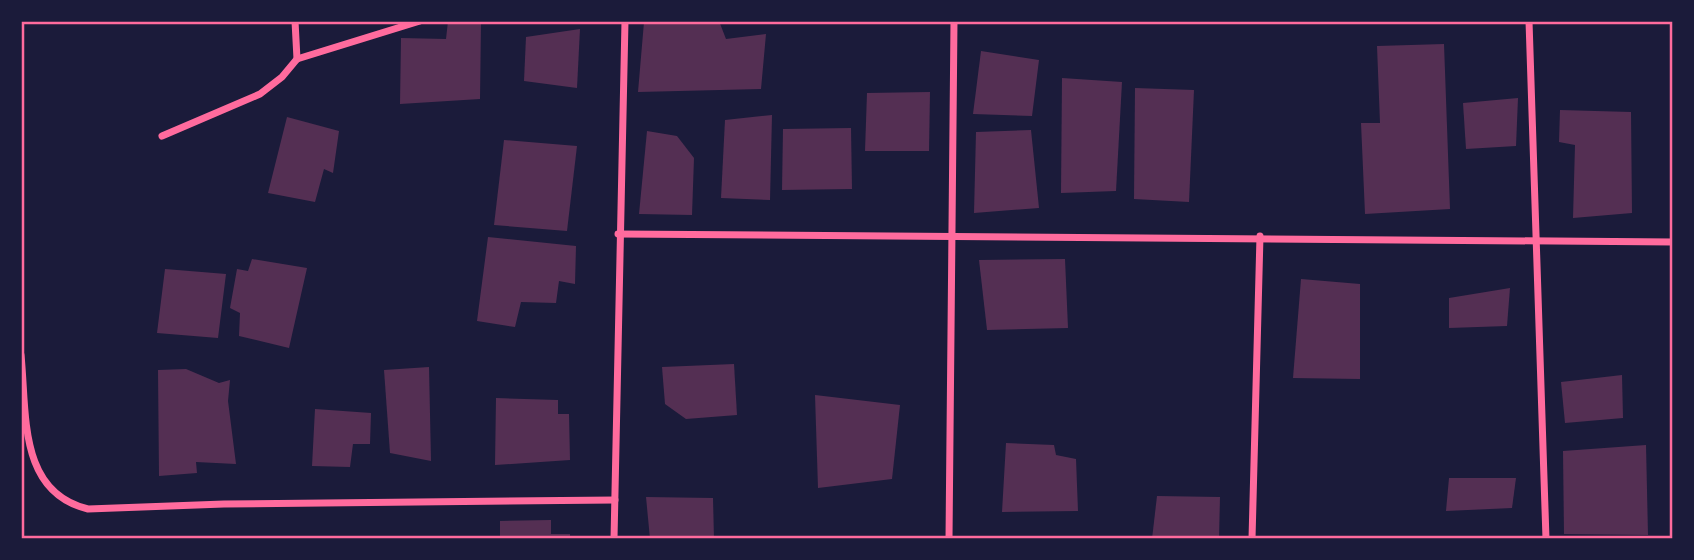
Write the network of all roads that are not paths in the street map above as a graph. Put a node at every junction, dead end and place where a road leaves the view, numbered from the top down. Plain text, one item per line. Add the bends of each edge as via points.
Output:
1 (295, 21) edge
2 (420, 21) edge
3 (625, 21) edge
4 (954, 21) edge
5 (1529, 21) edge
6 (297, 59) junction
7 (162, 136) dead end
8 (618, 234) junction
9 (950, 234) junction
10 (1260, 236) junction
11 (1537, 240) junction
12 (1673, 242) edge
13 (21, 355) edge
14 (614, 500) junction
15 (614, 539) edge
16 (949, 539) edge
17 (1252, 539) edge
18 (1546, 539) edge

1 - 6 street
2 - 6 street
3 - 8 street
4 - 9 street
5 - 11 street
6 - 7 street via 260,94
8 - 9 street
8 - 14 street
9 - 10 street
9 - 16 street
10 - 11 street
10 - 17 street
11 - 12 street
11 - 18 street
13 - 14 street via 30,451 42,479 54,495 88,509
14 - 15 street

